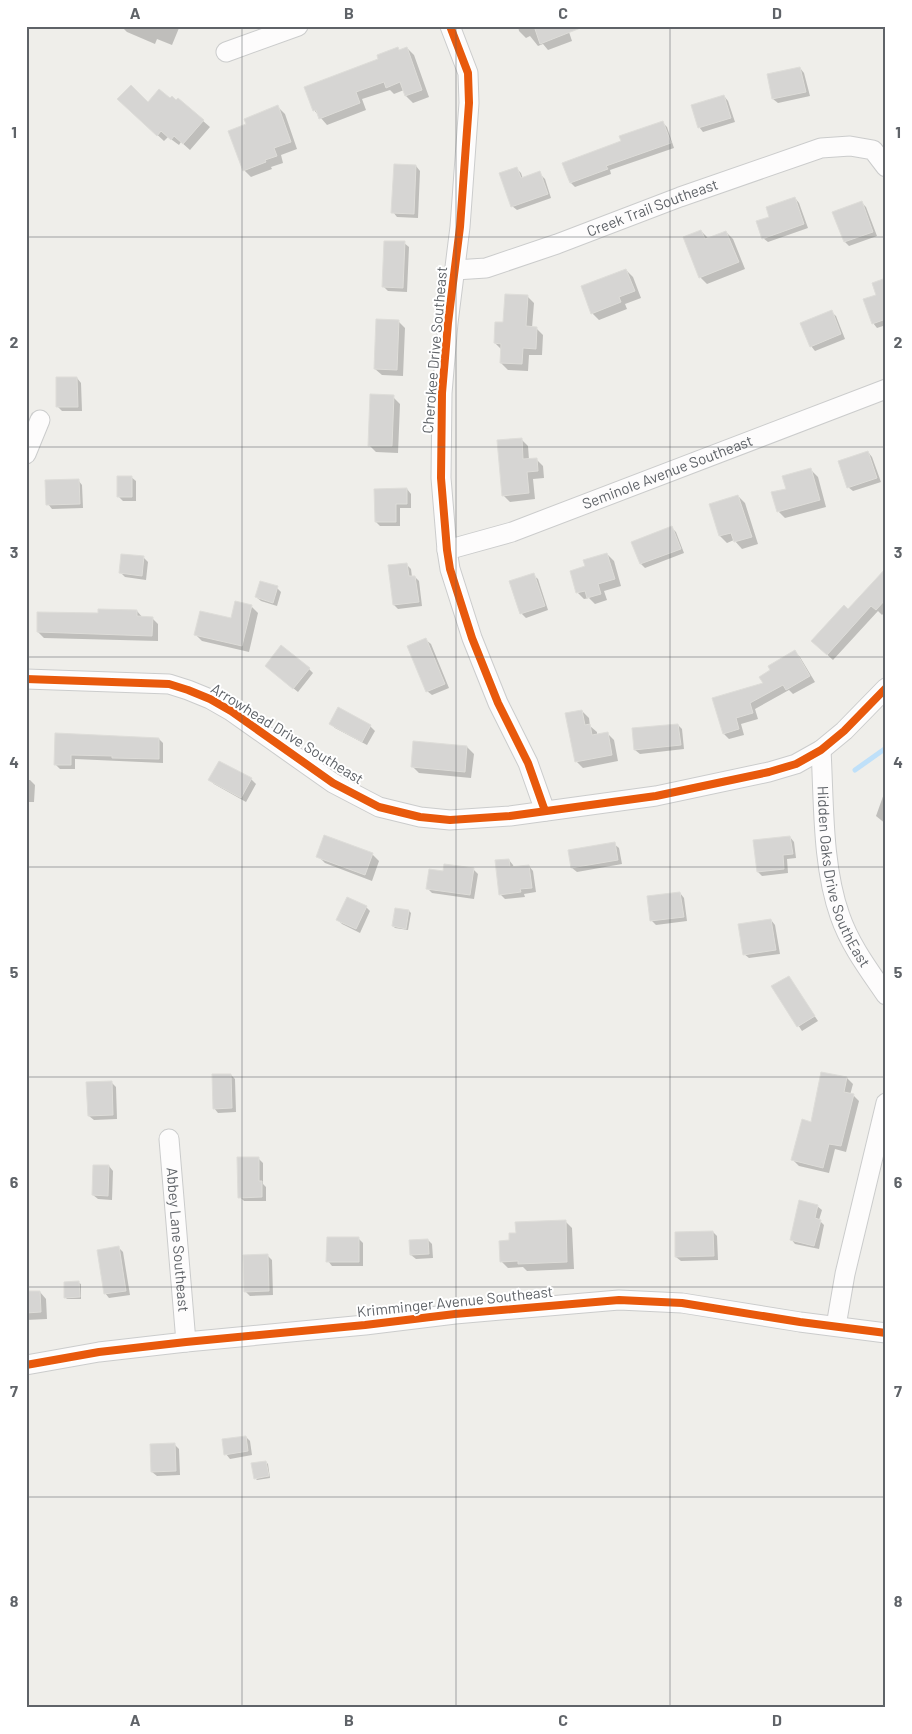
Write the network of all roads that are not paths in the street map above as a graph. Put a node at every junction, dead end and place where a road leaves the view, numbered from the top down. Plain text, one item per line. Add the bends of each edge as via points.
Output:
1 (298, 26) edge
2 (450, 26) edge
3 (226, 52) dead end
4 (886, 167) edge
5 (455, 270) junction
6 (886, 389) edge
7 (40, 420) dead end
8 (26, 454) edge
9 (447, 550) junction
10 (26, 679) edge
11 (886, 688) edge
12 (821, 750) junction
13 (545, 811) junction
14 (886, 995) edge
15 (886, 1103) edge
16 (169, 1138) dead end
17 (836, 1326) junction
18 (886, 1333) edge
19 (186, 1342) junction
20 (26, 1365) edge

1 - 3 street
2 - 5 street, Cherokee Drive Southeast via 468,73 469,103
4 - 5 street, Creek Trail Southeast via 873,150 850,146 821,148 558,244 486,268
5 - 9 street, Cherokee Drive Southeast via 442,393 440,478
6 - 9 street, Seminole Avenue Southeast via 512,532
7 - 8 street
9 - 13 street, Cherokee Drive Southeast via 450,570 472,638 498,703 528,763
10 - 13 street, Arrowhead Drive Southeast via 169,684 188,690 231,711 333,783 379,807 450,820
11 - 12 street, Arrowhead Drive Southeast
12 - 13 street, Arrowhead Drive Southeast via 796,764 769,772 656,796
12 - 14 street, Hidden Oaks Drive SouthEast via 833,894 850,939
15 - 17 street via 845,1274
16 - 19 street, Abbey Lane Southeast
17 - 18 street, Krimminger Avenue Southeast
17 - 19 street, Krimminger Avenue Southeast via 682,1303 619,1300
19 - 20 street, Krimminger Avenue Southeast

